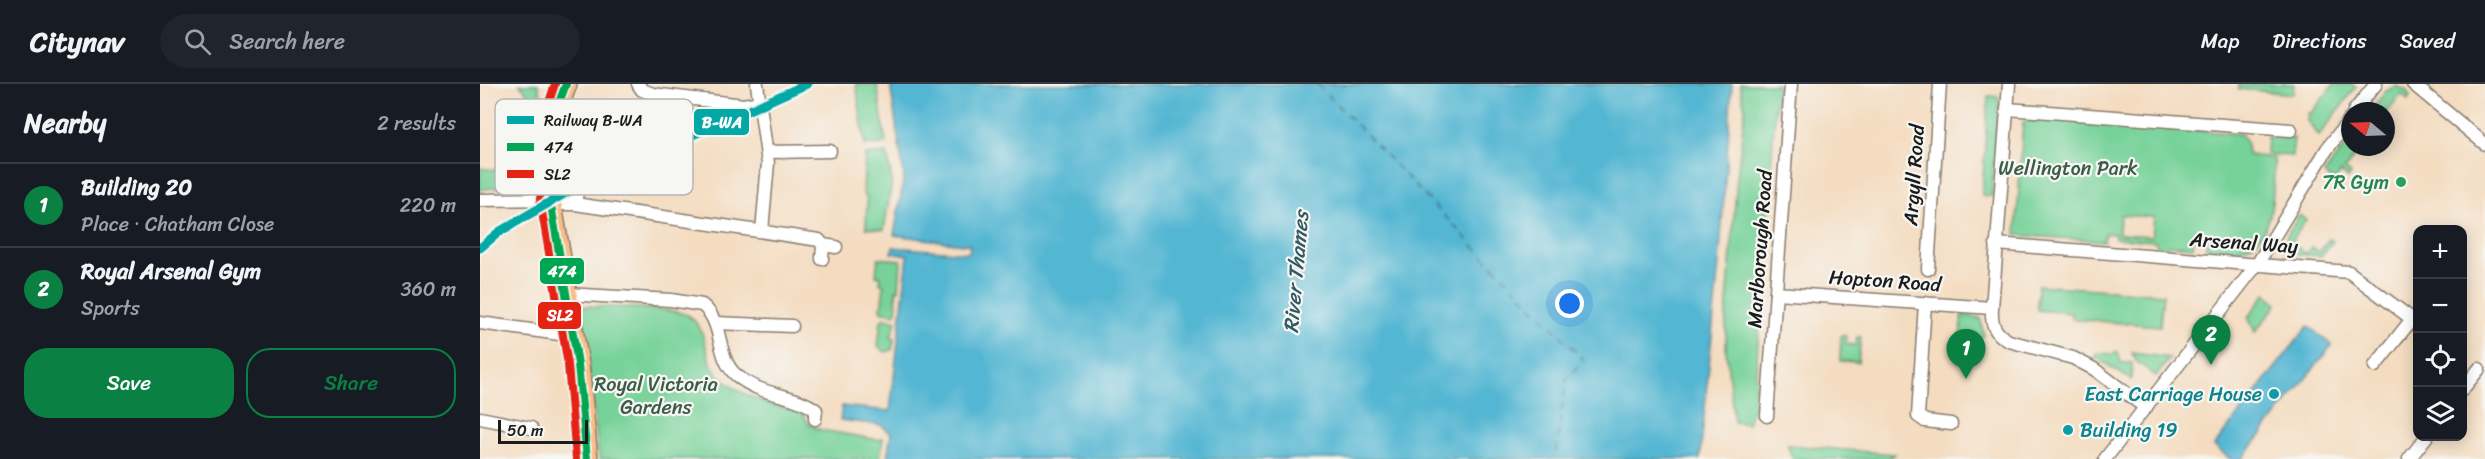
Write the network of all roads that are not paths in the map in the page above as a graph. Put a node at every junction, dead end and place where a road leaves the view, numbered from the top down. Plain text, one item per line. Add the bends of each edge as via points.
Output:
1 (638, 84) edge
2 (757, 84) edge
3 (1791, 84) edge
4 (1940, 84) edge
5 (2009, 84) edge
6 (2376, 84) edge
7 (2413, 84) edge
8 (760, 102) junction
9 (2361, 102) edge
10 (2007, 109) junction
11 (2291, 130) dead end
12 (2341, 131) edge
13 (2485, 144) edge
14 (830, 151) dead end
15 (768, 152) junction
16 (551, 195) edge
17 (577, 195) edge
18 (480, 200) edge
19 (551, 201) junction
20 (575, 204) junction
21 (762, 231) junction
22 (1996, 244) junction
23 (823, 245) junction
24 (836, 247) dead end
25 (822, 259) dead end
26 (2258, 263) junction
27 (1928, 269) dead end
28 (1776, 293) junction
29 (566, 294) junction
30 (1926, 303) junction
31 (1992, 308) junction
32 (480, 323) edge
33 (715, 323) junction
34 (792, 326) dead end
35 (574, 336) junction
36 (2375, 366) dead end
37 (2479, 369) edge
38 (2465, 387) edge
39 (2146, 408) junction
40 (1767, 416) dead end
41 (480, 418) edge
42 (815, 419) dead end
43 (1951, 424) dead end
44 (531, 428) dead end
45 (2423, 441) edge
46 (587, 459) edge
47 (2105, 459) edge
48 (2409, 459) edge

1 - 8 street via 647,93 743,105
2 - 8 street
3 - 28 street, Marlborough Road
4 - 27 street, Argyll Road
5 - 10 street
6 - 9 street
7 - 13 street
8 - 15 street
10 - 11 street
10 - 22 street
12 - 26 street
14 - 15 street
15 - 21 street
16 - 19 highway
17 - 20 street
18 - 19 street
19 - 20 street
19 - 29 highway
20 - 21 street
21 - 23 street via 819,240
22 - 26 street, Arsenal Way
22 - 31 street
23 - 24 street
23 - 25 street
26 - 36 street, Arsenal Way via 2349,272 2412,319
26 - 39 street
28 - 30 street, Hopton Road
28 - 40 street, Marlborough Road
29 - 33 street via 693,302 705,308
29 - 35 highway
30 - 31 street, Hopton Road
30 - 43 street via 1918,416 1925,422
31 - 39 street via 1996,332 2009,341 2073,358
32 - 35 street
33 - 34 street
33 - 42 street via 723,354 735,374 773,395 808,404 816,410
35 - 46 highway
37 - 38 street
39 - 47 street
41 - 44 street
45 - 48 street

